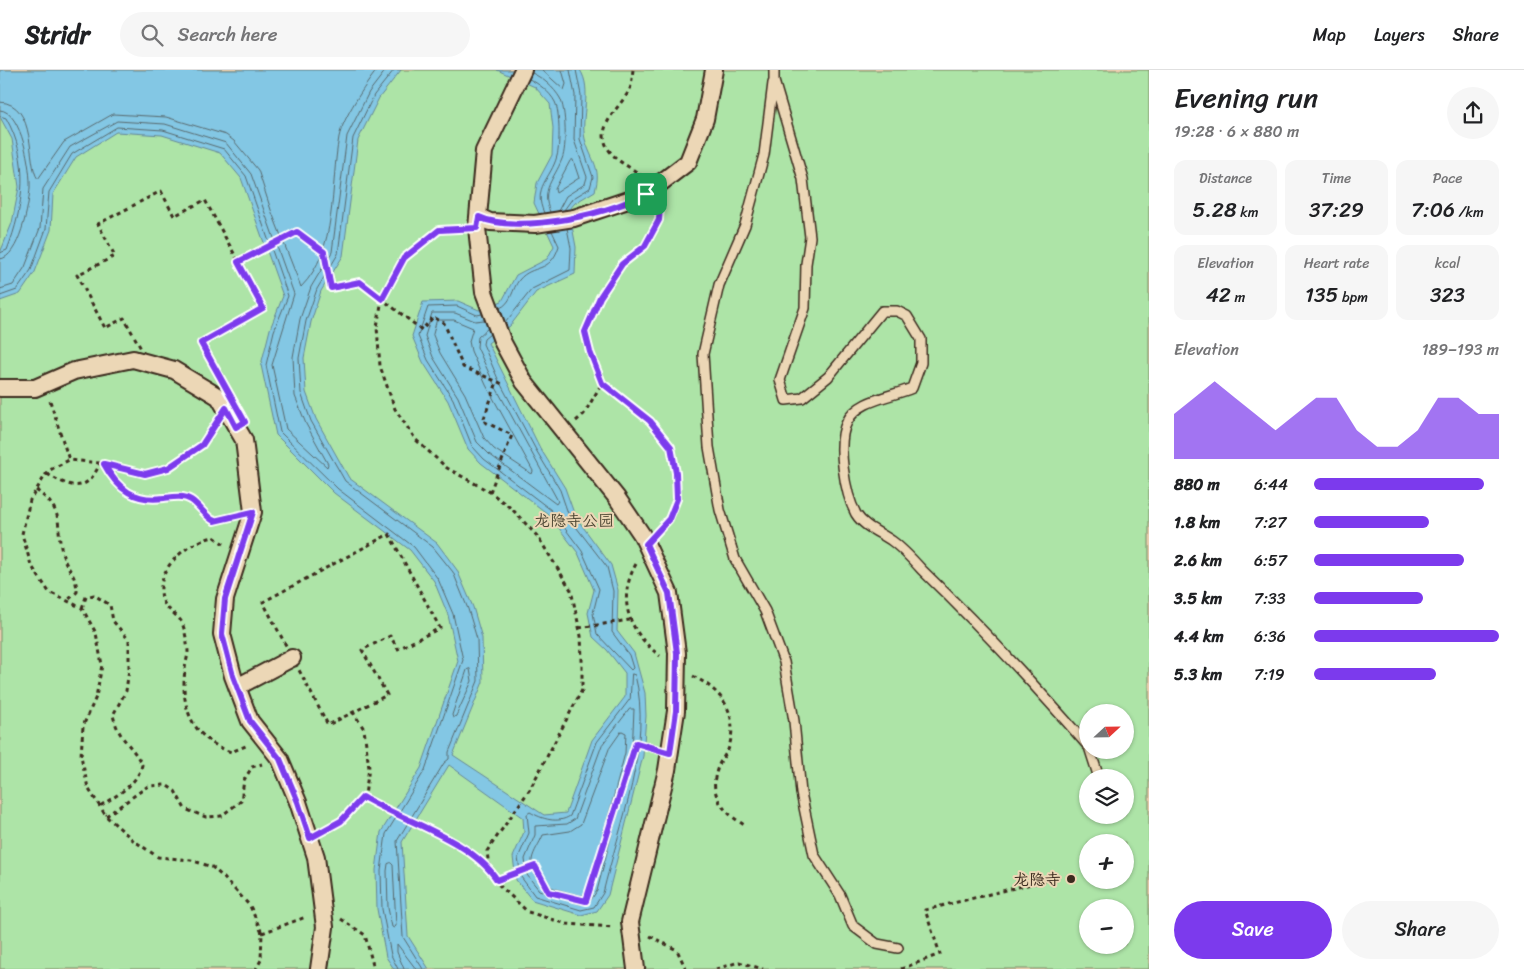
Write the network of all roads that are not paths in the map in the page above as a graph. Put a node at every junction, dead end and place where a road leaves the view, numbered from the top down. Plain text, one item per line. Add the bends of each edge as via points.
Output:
1 (524, 70) edge
2 (714, 70) edge
3 (774, 70) edge
4 (774, 81) junction
5 (478, 222) junction
6 (149, 363) road end
7 (0, 388) edge
8 (236, 427) road end
9 (292, 658) road end
10 (237, 687) junction
11 (1079, 736) edge
12 (898, 948) dead end
13 (319, 969) edge
14 (636, 969) edge

1 - 5 street via 484,151
2 - 5 street via 705,119 688,162 652,189 574,218 535,224
3 - 4 lane
4 - 11 lane via 803,179 810,237 805,308 780,380 786,400 802,398 828,377 882,311 898,311 907,316 921,339 920,363 912,388 857,409 846,422 841,448 848,492 857,515 922,569
4 - 12 lane via 764,155 745,225 719,285 702,354 709,447 720,510 735,559 765,611 784,662 801,793 814,855 840,895 853,926 877,944
5 - 14 street via 484,292 503,343 524,382 617,498 646,544 669,593 677,653 676,711 670,753 632,913
6 - 7 street via 133,359 74,371 35,388
8 - 10 street via 244,440 253,512 225,599 222,634
9 - 10 street
10 - 13 street via 250,721 280,759 316,857 325,927

